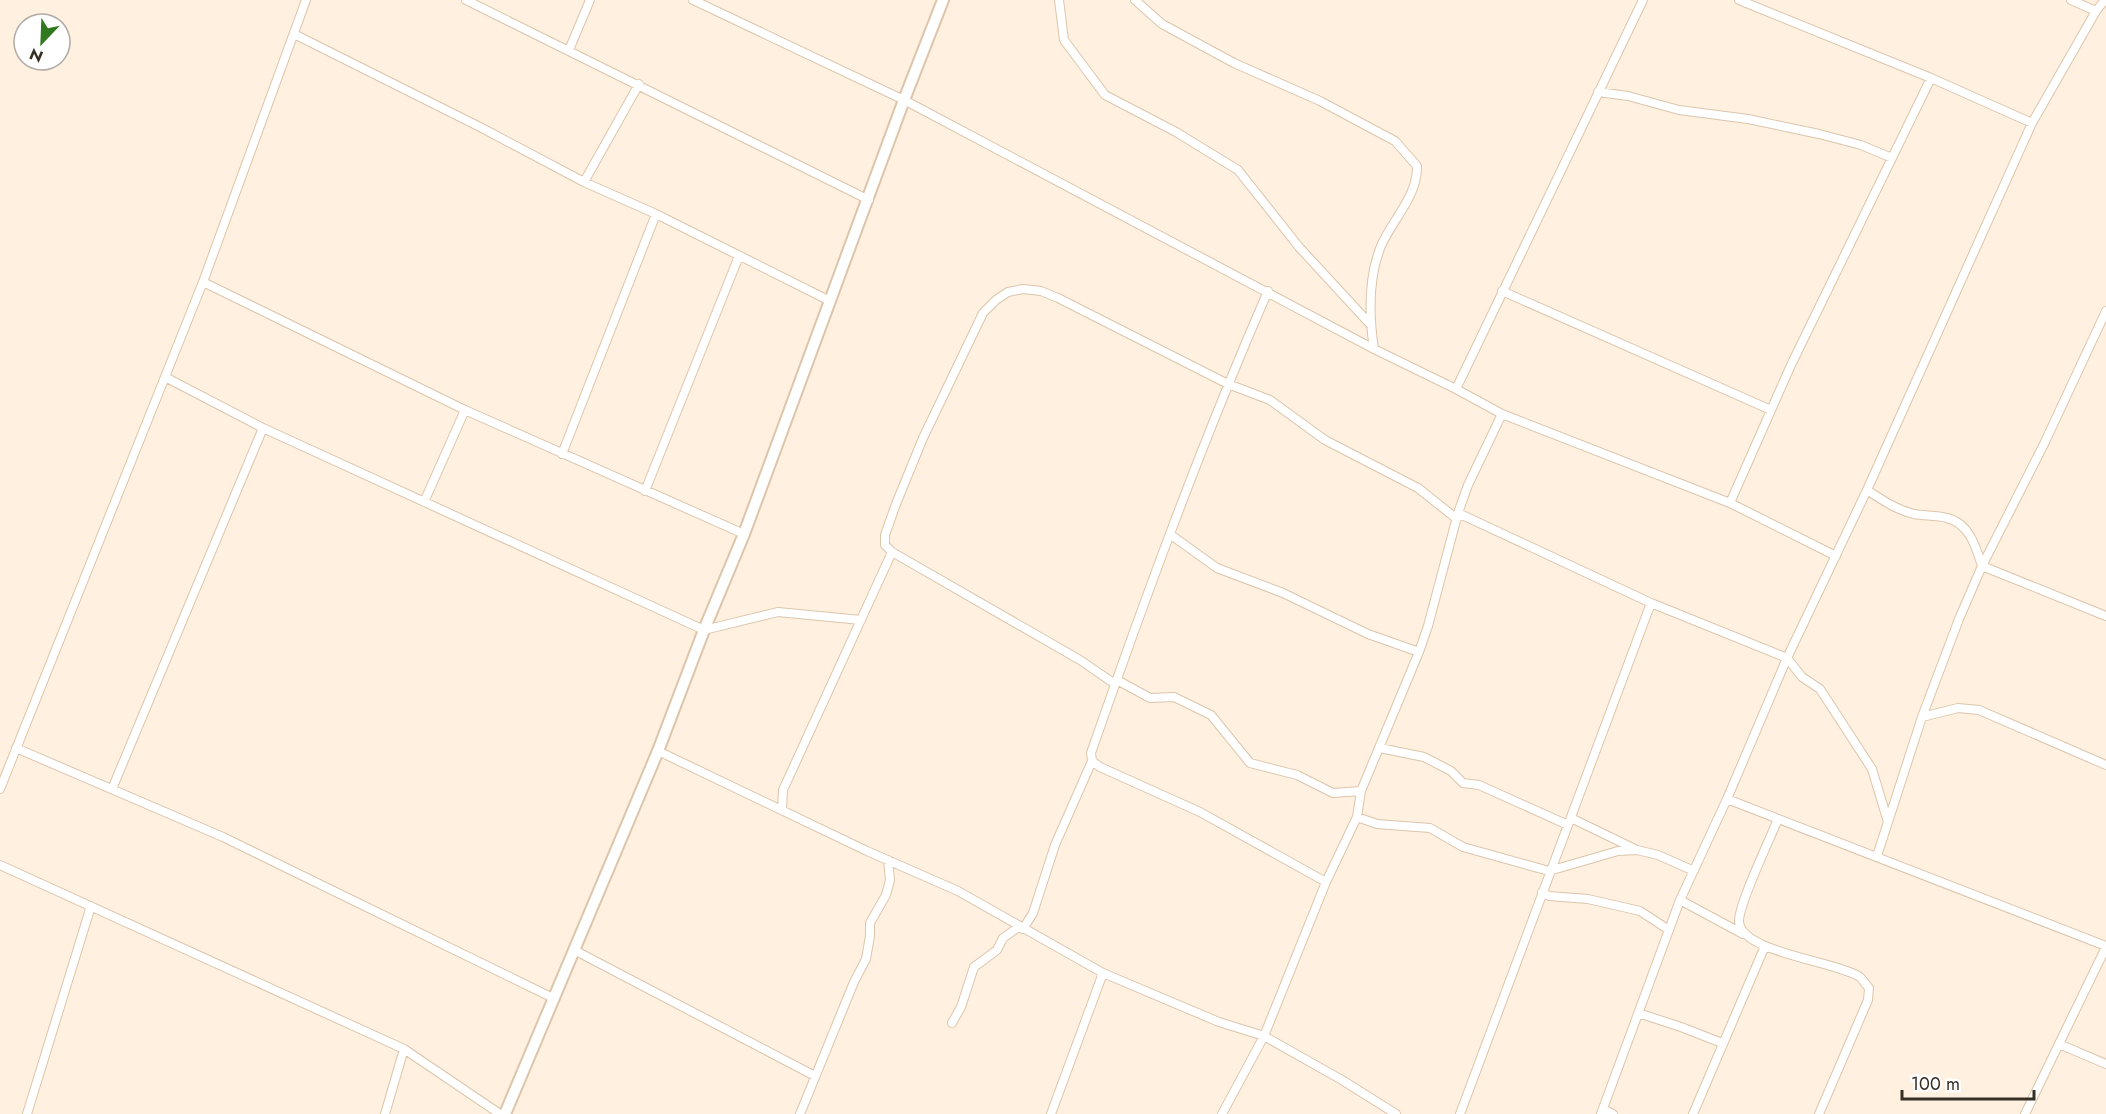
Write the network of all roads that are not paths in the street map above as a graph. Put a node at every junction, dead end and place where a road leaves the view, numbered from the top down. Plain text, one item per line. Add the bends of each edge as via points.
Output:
1 (306, 0) edge
2 (466, 0) edge
3 (590, 0) edge
4 (693, 0) edge
5 (943, 0) edge
6 (1059, 0) edge
7 (1135, 0) edge
8 (1643, 0) edge
9 (1739, 0) edge
10 (2071, 0) edge
11 (2105, 0) edge
12 (2096, 10) junction
13 (294, 34) junction
14 (569, 50) junction
15 (1931, 78) junction
16 (639, 84) junction
17 (1598, 92) junction
18 (904, 100) junction
19 (2032, 123) junction
20 (1892, 158) junction
21 (584, 182) junction
22 (869, 200) junction
23 (656, 214) junction
24 (739, 256) junction
25 (203, 282) junction
26 (1268, 291) junction
27 (1502, 291) junction
28 (830, 301) junction
29 (2106, 311) edge
30 (1371, 324) junction
31 (2102, 327) edge
32 (1374, 349) junction
33 (165, 377) junction
34 (1227, 384) junction
35 (1456, 388) junction
36 (465, 410) junction
37 (1771, 410) junction
38 (1502, 414) junction
39 (263, 428) junction
40 (562, 454) junction
41 (1867, 490) junction
42 (645, 491) junction
43 (424, 502) junction
44 (1730, 503) junction
45 (1457, 516) junction
46 (744, 534) junction
47 (1171, 535) junction
48 (892, 552) junction
49 (1836, 556) junction
50 (1982, 566) junction
51 (1651, 603) junction
52 (2106, 616) edge
53 (861, 620) junction
54 (704, 630) junction
55 (1419, 652) junction
56 (1787, 658) junction
57 (1116, 682) junction
58 (1922, 717) junction
59 (16, 748) junction
60 (1380, 748) junction
61 (658, 751) junction
62 (1092, 761) junction
63 (2106, 765) edge
64 (0, 789) edge
65 (112, 789) junction
66 (1361, 791) junction
67 (1727, 800) junction
68 (782, 810) junction
69 (1357, 817) junction
70 (1778, 819) junction
71 (1569, 821) junction
72 (1888, 824) junction
73 (1637, 850) junction
74 (1877, 856) junction
75 (888, 860) junction
76 (0, 865) edge
77 (1549, 871) junction
78 (1694, 871) junction
79 (1326, 882) junction
80 (1542, 892) junction
81 (1680, 900) junction
82 (91, 906) junction
83 (1022, 927) junction
84 (1669, 930) junction
85 (1743, 933) junction
86 (1765, 946) junction
87 (2106, 947) edge
88 (573, 950) junction
89 (1103, 973) junction
90 (553, 998) junction
91 (1638, 1013) junction
92 (952, 1023) dead end
93 (1264, 1036) junction
94 (1722, 1043) junction
95 (2059, 1044) junction
96 (404, 1049) junction
97 (2106, 1064) edge
98 (815, 1076) junction
99 (1602, 1112) edge
100 (27, 1114) edge
101 (385, 1114) edge
102 (500, 1114) edge
103 (505, 1114) edge
104 (800, 1114) edge
105 (1051, 1114) edge
106 (1222, 1114) edge
107 (1396, 1114) edge
108 (1460, 1114) edge
109 (1613, 1114) edge
110 (1693, 1114) edge
111 (1819, 1114) edge
112 (2025, 1114) edge

1 - 13 street
2 - 14 street
3 - 14 street
4 - 18 street
5 - 18 street
6 - 30 street via 1064,40 1105,95 1238,170 1299,247
7 - 30 street via 1162,24 1395,141 1413,159 1418,166 1415,187 1380,247 1373,274
8 - 17 street
9 - 15 street
10 - 12 street
11 - 12 street
12 - 19 street
13 - 21 street
13 - 25 street
14 - 16 street
15 - 19 street
15 - 20 street
16 - 21 street
16 - 22 street
17 - 20 street via 1819,134
17 - 27 street
18 - 22 street
18 - 26 street
19 - 41 street
20 - 37 street
21 - 23 street
22 - 28 street
23 - 24 street
23 - 40 street
24 - 28 street
24 - 42 street
25 - 33 street
25 - 36 street
26 - 32 street
26 - 34 street
27 - 35 street
27 - 37 street
28 - 46 street
29 - 31 street
30 - 32 street
31 - 50 street
32 - 35 street
33 - 39 street
33 - 59 street
34 - 45 street via 1270,400 1325,440 1418,488
34 - 47 street
34 - 48 street via 1058,298 1041,291 1008,292 983,313 923,438 885,535 885,545
35 - 38 street
36 - 40 street
36 - 43 street
37 - 44 street
38 - 44 street
38 - 45 street
39 - 43 street
39 - 65 street
40 - 42 street
41 - 49 street
41 - 50 street via 1899,509 1958,523 1972,539
42 - 46 street
43 - 54 street
44 - 49 street
45 - 51 street
45 - 55 street
46 - 54 street
47 - 55 street via 1217,568
47 - 57 street
48 - 53 street
48 - 57 street
49 - 56 street
50 - 52 street
50 - 58 street
51 - 56 street
51 - 71 street
53 - 54 street via 778,612
53 - 68 street via 783,790
54 - 61 street
55 - 60 street
56 - 67 street
56 - 72 street via 1802,677 1820,688 1872,769
57 - 62 street via 1091,753
57 - 66 street via 1150,698 1174,697 1211,715 1250,763 1297,775 1333,793
58 - 63 street via 1958,708 1979,710
58 - 72 street
59 - 64 street
59 - 65 street
60 - 66 street
60 - 71 street via 1424,757 1451,771 1463,783 1479,785
61 - 68 street
61 - 88 street
62 - 79 street via 1200,812
62 - 83 street via 1055,845 1033,913
65 - 90 street via 223,837
66 - 69 street
67 - 70 street
67 - 78 street
68 - 75 street
69 - 77 street via 1377,824 1430,828 1463,848
69 - 79 street
70 - 74 street
70 - 85 street via 1742,905 1739,921
71 - 73 street
71 - 77 street
72 - 74 street
73 - 77 street via 1618,851
73 - 78 street
74 - 87 street
75 - 83 street via 958,891
75 - 98 street via 890,880 870,923 866,959
76 - 82 street
77 - 80 street
78 - 81 street
79 - 93 street
80 - 84 street via 1640,911
80 - 108 street
81 - 84 street
81 - 85 street
82 - 96 street
82 - 100 street
83 - 89 street
83 - 92 street via 1003,938 997,950 974,967 962,1007
84 - 91 street
85 - 86 street
86 - 94 street
86 - 111 street via 1840,969 1861,978 1869,988 1868,1000
87 - 95 street
88 - 90 street
88 - 98 street
89 - 93 street via 1199,1014
89 - 105 street
90 - 103 street
91 - 94 street
91 - 99 street
93 - 106 street
93 - 107 street
94 - 110 street
95 - 97 street
95 - 112 street
96 - 101 street
96 - 102 street
98 - 104 street
99 - 109 street

